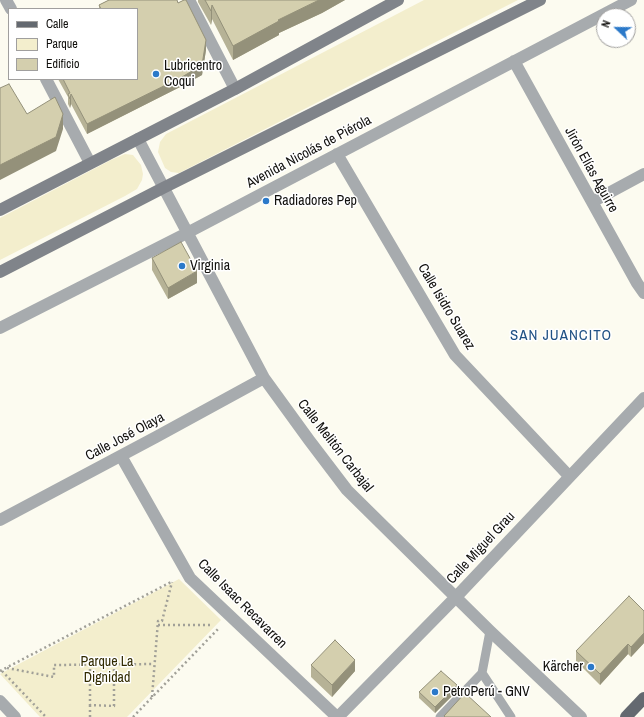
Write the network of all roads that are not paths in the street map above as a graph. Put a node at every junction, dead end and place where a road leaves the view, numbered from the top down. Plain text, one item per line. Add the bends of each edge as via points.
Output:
1 (189, 0) edge
2 (398, 0) edge
3 (540, 0) edge
4 (631, 0) edge
5 (514, 61) junction
6 (47, 80) edge
7 (235, 89) junction
8 (138, 139) junction
9 (338, 154) junction
10 (90, 163) junction
11 (644, 174) edge
12 (164, 188) junction
13 (592, 202) junction
14 (0, 210) edge
15 (186, 233) junction
16 (0, 272) edge
17 (644, 293) edge
18 (0, 328) edge
19 (264, 378) junction
20 (644, 398) edge
21 (121, 456) junction
22 (569, 476) junction
23 (0, 520) edge
24 (456, 597) junction
25 (490, 631) junction
26 (482, 673) junction
27 (644, 698) edge
28 (0, 701) edge
29 (15, 717) edge
30 (338, 717) edge
31 (440, 717) edge
32 (511, 717) edge
33 (581, 717) edge
34 (626, 717) edge

1 - 7 street
2 - 7 main road
3 - 12 main road
4 - 5 street, Avenida Nicolás de Piérola
5 - 9 street, Avenida Nicolás de Piérola
5 - 13 street, Jirón Elías Aguirre
6 - 10 street
7 - 8 main road
8 - 10 main road
8 - 12 street, Calle Melitón Carbajal
9 - 15 street, Avenida Nicolás de Piérola
9 - 22 street, Calle Isidro Suarez via 455,356
10 - 14 main road
11 - 13 street
12 - 15 street, Calle Melitón Carbajal
12 - 16 main road
13 - 17 street, Jirón Elías Aguirre
15 - 18 street, Avenida Nicolás de Piérola
15 - 19 street, Calle Melitón Carbajal
19 - 21 street, Calle José Olaya
19 - 24 street, Calle Melitón Carbajal via 347,490
20 - 22 street, Calle Miguel Grau
21 - 23 street, Calle José Olaya
21 - 30 street, Calle Isaac Recavarren via 190,578
22 - 24 street, Calle Miguel Grau
24 - 25 street, Calle Melitón Carbajal
24 - 30 street, Calle Miguel Grau
25 - 26 lane
25 - 33 street, Calle Melitón Carbajal
26 - 31 lane
26 - 32 lane
27 - 34 main road
28 - 29 street

